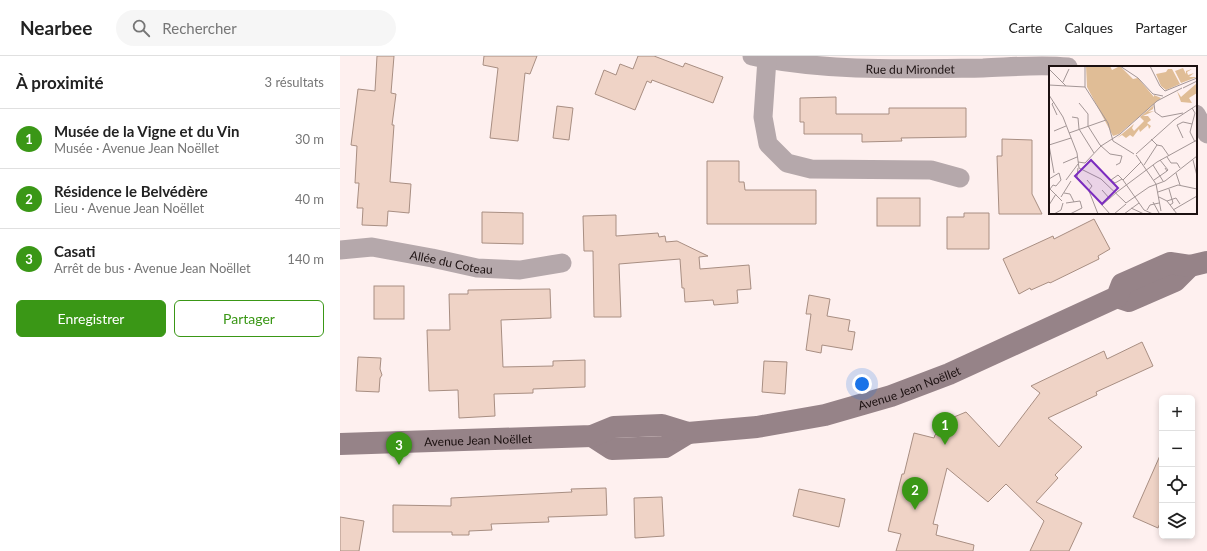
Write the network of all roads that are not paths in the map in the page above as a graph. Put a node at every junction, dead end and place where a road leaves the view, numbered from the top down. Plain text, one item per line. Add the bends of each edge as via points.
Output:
1 (760, 58) edge
2 (1049, 67) edge
3 (1197, 116) edge
4 (1207, 134) edge
5 (960, 178) dead end
6 (340, 250) edge
7 (562, 263) dead end
8 (1198, 264) edge
9 (340, 444) edge

1 - 2 street, Rue du Mirondet via 814,65 906,69
1 - 5 street via 763,117 768,144 787,163 812,169 931,170
3 - 4 street
6 - 7 street, Allée du Coteau via 372,247 477,268 520,270
8 - 9 main road, Avenue Jean Noëllet via 1175,281 1129,301 1117,297 949,374 891,396 825,415 757,427 688,433 662,425 614,427 592,436

